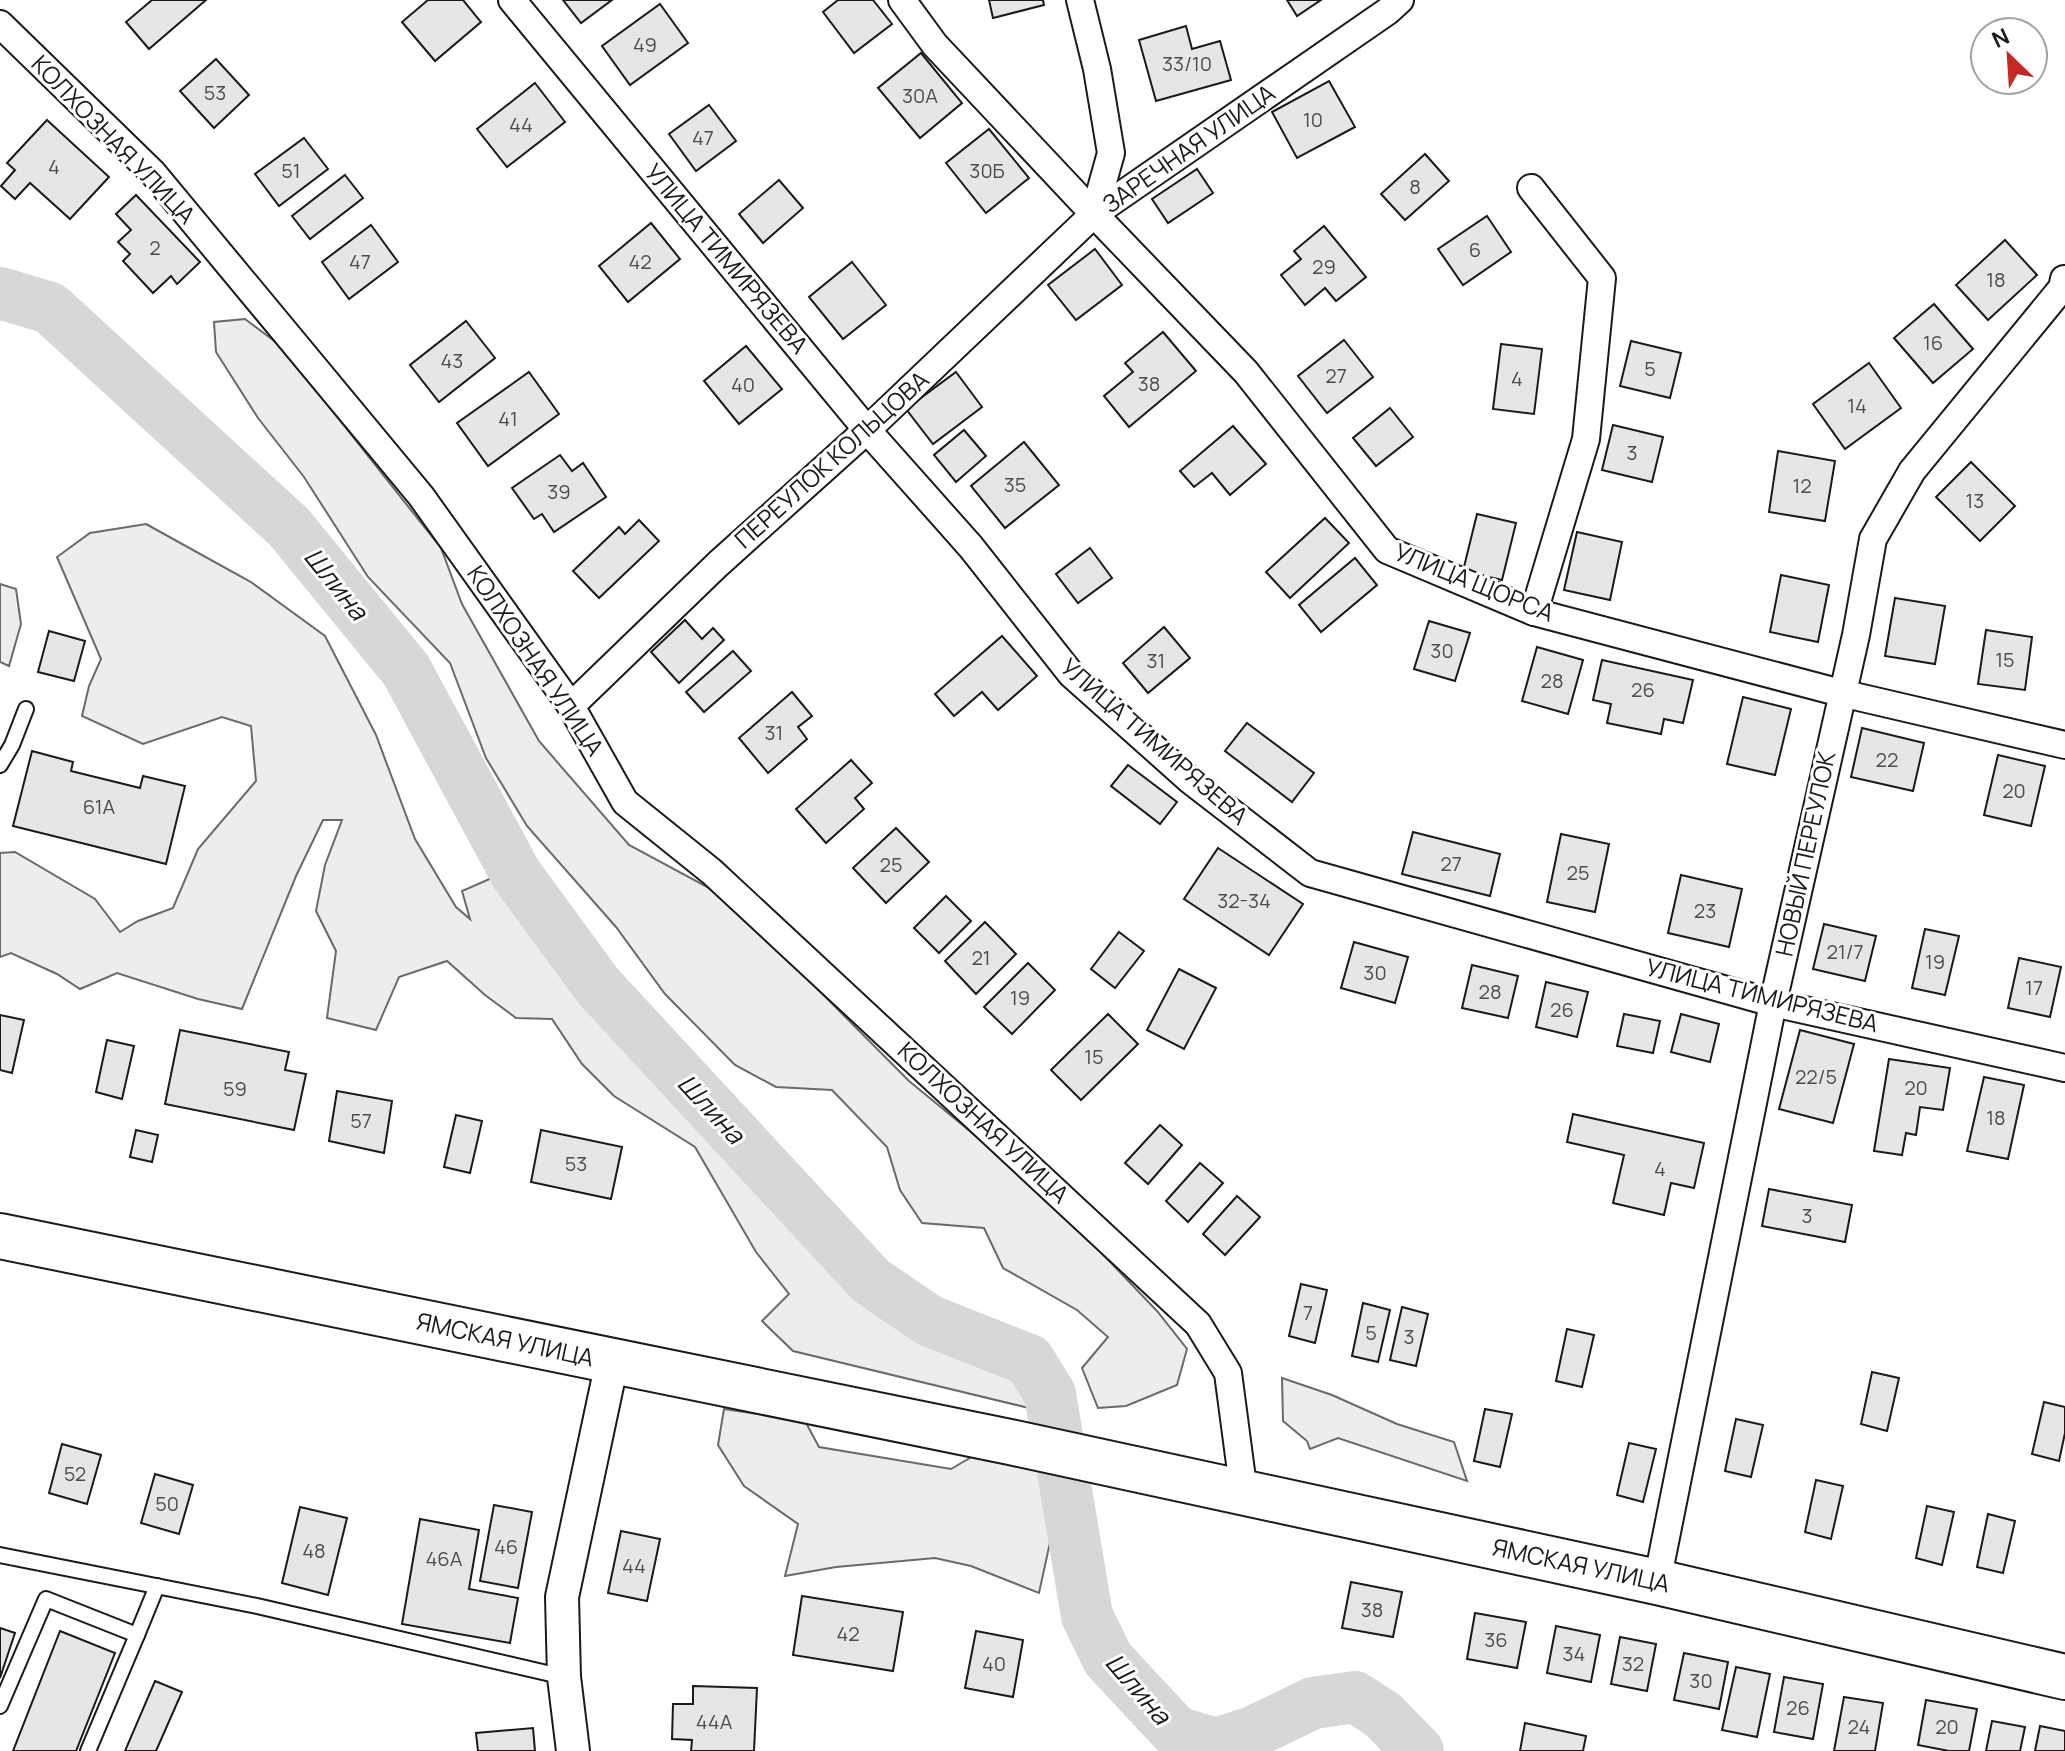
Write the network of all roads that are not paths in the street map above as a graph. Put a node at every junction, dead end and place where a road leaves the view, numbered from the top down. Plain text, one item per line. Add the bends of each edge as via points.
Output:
1 (512, 0) edge
2 (902, 0) edge
3 (1080, 0) edge
4 (1400, 0) edge
5 (0, 24) edge
6 (1531, 188) dead end
7 (1094, 214) junction
8 (2064, 279) edge
9 (867, 430) junction
10 (1534, 612) junction
11 (1841, 693) junction
12 (571, 706) junction
13 (26, 709) dead end
14 (2065, 745) edge
15 (0, 765) edge
16 (1773, 1003) junction
17 (2065, 1068) edge
18 (0, 1236) edge
19 (612, 1362) junction
20 (1244, 1494) junction
21 (0, 1555) edge
22 (1657, 1582) junction
23 (157, 1586) junction
24 (137, 1635) junction
25 (564, 1677) junction
26 (2065, 1677) edge
27 (0, 1706) edge
28 (88, 1751) edge
29 (573, 1751) edge

1 - 9 street, УЛИЦА ТИМИРЯЗЕВА
2 - 7 street, ЗАРЕЧНАЯ УЛИЦА via 935,45
3 - 7 street via 1111,153
4 - 7 street, ЗАРЕЧНАЯ УЛИЦА
5 - 12 street, КОЛХОЗНАЯ УЛИЦА via 153,173 421,496
6 - 10 street via 1602,278 1586,439
7 - 9 street, ПЕРЕУЛОК КОЛЬЦОВА
7 - 10 street, УЛИЦА ЩОРСА via 1246,372 1387,550
8 - 11 street, НОВЫЙ ПЕРЕУЛОК via 2062,288 1912,471 1873,539
9 - 12 street, ПЕРЕУЛОК КОЛЬЦОВА
9 - 16 street, УЛИЦА ТИМИРЯЗЕВА via 971,547 1071,674 1191,781 1310,873
10 - 11 street, УЛИЦА ЩОРСА
11 - 14 street, УЛИЦА ЩОРСА
11 - 16 street, НОВЫЙ ПЕРЕУЛОК
12 - 20 street, КОЛХОЗНАЯ УЛИЦА via 625,802 712,872 1198,1324 1228,1373
13 - 15 lane
16 - 17 street, УЛИЦА ТИМИРЯЗЕВА
16 - 22 street, НОВЫЙ ПЕРЕУЛОК
18 - 19 highway, ЯМСКАЯ УЛИЦА
19 - 20 highway, ЯМСКАЯ УЛИЦА
19 - 25 street via 562,1597
20 - 22 highway, ЯМСКАЯ УЛИЦА
21 - 23 lane
22 - 26 highway, ЯМСКАЯ УЛИЦА
23 - 24 lane
23 - 25 lane
24 - 27 lane via 46,1599
24 - 28 lane
25 - 29 street

